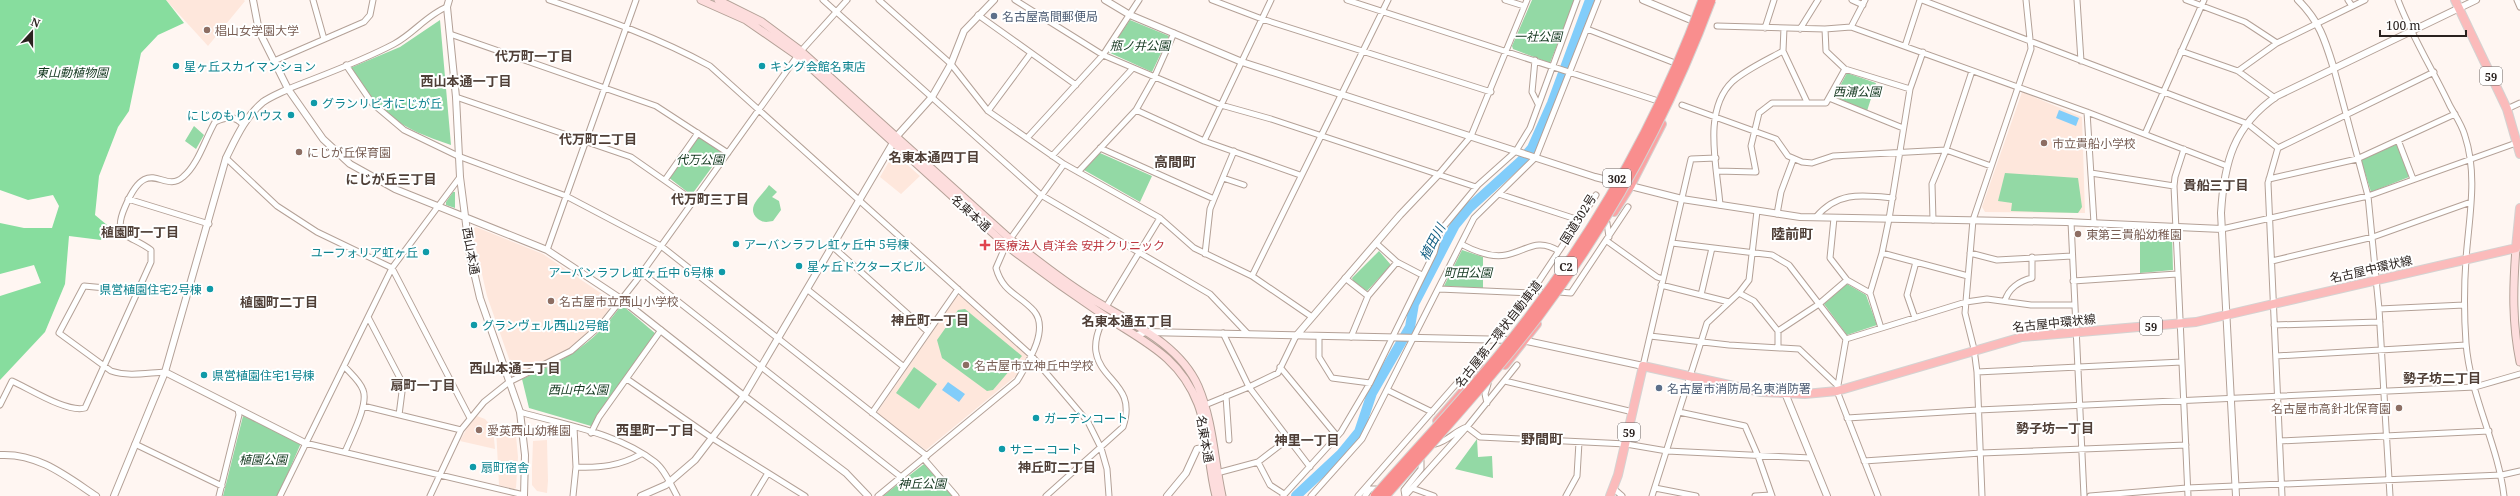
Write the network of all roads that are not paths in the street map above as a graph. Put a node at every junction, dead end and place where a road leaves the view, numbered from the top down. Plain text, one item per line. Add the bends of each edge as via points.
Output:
1 (253, 0) edge
2 (312, 0) edge
3 (374, 0) edge
4 (449, 0) edge
5 (549, 0) edge
6 (636, 0) edge
7 (701, 0) edge
8 (718, 0) edge
9 (823, 0) edge
10 (847, 0) edge
11 (879, 0) edge
12 (994, 0) edge
13 (1015, 0) edge
14 (1105, 0) edge
15 (1139, 0) edge
16 (1212, 0) edge
17 (1271, 0) edge
18 (1347, 0) edge
19 (1388, 0) edge
20 (1505, 0) edge
21 (1527, 0) edge
22 (1577, 0) edge
23 (1598, 0) edge
24 (1643, 0) edge
25 (1699, 0) edge
26 (1703, 0) edge
27 (1711, 0) edge
28 (1715, 0) edge
29 (1774, 0) edge
30 (1818, 0) edge
31 (1852, 0) edge
32 (1921, 0) edge
33 (2026, 0) edge
34 (2077, 0) edge
35 (2186, 0) edge
36 (2204, 0) edge
37 (2298, 0) edge
38 (2348, 0) edge
39 (2365, 0) edge
40 (2398, 0) edge
41 (2455, 0) edge
42 (2476, 0) edge
43 (2517, 0) edge
44 (1864, 2) edge
45 (1524, 6) junction
46 (2201, 6) junction
47 (2352, 6) junction
48 (2520, 6) edge
49 (446, 7) junction
50 (2459, 9) junction
51 (1382, 11) junction
52 (836, 12) junction
53 (978, 15) junction
54 (1130, 15) junction
55 (1262, 19) junction
56 (1691, 20) junction
57 (2318, 24) junction
58 (626, 26) junction
59 (1717, 26) dead end
60 (1851, 27) junction
61 (1765, 28) junction
62 (1784, 28) junction
63 (1800, 28) junction
64 (1587, 29) junction
65 (1825, 29) junction
66 (2410, 32) junction
67 (450, 34) junction
68 (1174, 34) junction
69 (324, 39) junction
70 (2028, 40) junction
71 (2277, 44) junction
72 (1905, 46) junction
73 (1783, 51) junction
74 (2181, 51) junction
75 (1362, 52) junction
76 (1507, 52) junction
77 (1923, 52) junction
78 (800, 53) junction
79 (1031, 53) junction
80 (1103, 55) junction
81 (1535, 60) junction
82 (274, 61) junction
83 (2081, 61) junction
84 (1242, 62) junction
85 (1675, 63) junction
86 (951, 64) junction
87 (346, 65) junction
88 (1554, 65) junction
89 (1133, 68) junction
90 (2334, 68) junction
91 (1846, 69) junction
92 (1570, 71) junction
93 (1972, 71) junction
94 (2238, 71) junction
95 (2434, 72) junction
96 (1154, 78) junction
97 (1076, 85) junction
98 (2017, 87) junction
99 (288, 89) junction
100 (604, 89) junction
101 (1910, 89) junction
102 (1490, 92) junction
103 (2162, 92) junction
104 (1341, 94) junction
105 (456, 97) junction
106 (932, 97) junction
107 (1829, 98) junction
108 (2275, 98) junction
109 (1658, 101) junction
110 (1807, 102) junction
111 (2520, 103) edge
112 (1538, 104) junction
113 (1221, 105) junction
114 (1682, 105) dead end
115 (2507, 109) junction
116 (759, 110) junction
117 (988, 110) junction
118 (1136, 110) junction
119 (2087, 112) junction
120 (2455, 114) junction
121 (2345, 116) junction
122 (1713, 118) junction
123 (2248, 124) junction
124 (244, 125) junction
125 (1903, 128) junction
126 (1755, 129) junction
127 (698, 133) junction
128 (2145, 134) junction
129 (1320, 136) junction
130 (1471, 136) junction
131 (1027, 138) junction
132 (895, 139) junction
133 (2398, 140) junction
134 (586, 141) junction
135 (1204, 142) junction
136 (2519, 142) edge
137 (1100, 148) junction
138 (2278, 148) junction
139 (2184, 149) junction
140 (1946, 150) junction
141 (1234, 151) junction
142 (1517, 151) junction
143 (1901, 152) junction
144 (728, 153) junction
145 (2520, 154) edge
146 (458, 156) junction
147 (1052, 156) junction
148 (1535, 157) junction
149 (226, 158) junction
150 (1716, 158) junction
151 (2470, 158) junction
152 (2357, 159) junction
153 (1793, 160) junction
154 (1064, 164) junction
155 (1991, 166) junction
156 (2227, 166) junction
157 (1717, 171) junction
158 (1078, 172) junction
159 (2091, 173) junction
160 (1438, 174) junction
161 (1300, 175) junction
162 (460, 177) junction
163 (1223, 178) junction
164 (2269, 179) junction
165 (2413, 179) junction
166 (665, 180) junction
167 (1615, 182) junction
168 (1244, 185) dead end
169 (1631, 185) junction
170 (2174, 186) junction
171 (1476, 187) junction
172 (1499, 194) junction
173 (1041, 195) junction
174 (1596, 195) dead end
175 (566, 196) junction
176 (2368, 196) junction
177 (1893, 198) junction
178 (128, 199) junction
179 (1214, 199) junction
180 (1682, 199) junction
181 (694, 201) junction
182 (860, 202) junction
183 (2471, 202) junction
184 (1720, 205) junction
185 (438, 207) junction
186 (1628, 207) dead end
187 (2520, 208) edge
188 (1757, 211) junction
189 (1777, 214) junction
190 (465, 218) junction
191 (1160, 218) junction
192 (1816, 218) junction
193 (1834, 218) junction
194 (2270, 218) junction
195 (1889, 219) junction
196 (1579, 220) junction
197 (1932, 220) junction
198 (1973, 220) junction
199 (2071, 222) junction
200 (1607, 223) junction
201 (2094, 223) junction
202 (209, 224) junction
203 (2177, 227) junction
204 (2222, 229) junction
205 (2373, 237) junction
206 (1608, 239) junction
207 (1008, 242) junction
208 (1376, 243) junction
209 (1672, 243) junction
210 (1461, 244) junction
211 (661, 246) junction
212 (833, 247) junction
213 (2518, 247) edge
214 (1712, 248) junction
215 (547, 250) junction
216 (1140, 251) junction
217 (1560, 251) junction
218 (1882, 253) junction
219 (1970, 253) junction
220 (1205, 254) junction
221 (1752, 254) junction
222 (2072, 256) junction
223 (2032, 257) junction
224 (2466, 259) junction
225 (2272, 261) junction
226 (1397, 262) junction
227 (1916, 262) junction
228 (392, 268) junction
229 (642, 273) junction
230 (2177, 274) junction
231 (1422, 275) junction
232 (1252, 276) junction
233 (1968, 276) junction
234 (1345, 278) junction
235 (1663, 278) junction
236 (1848, 280) junction
237 (2377, 280) junction
238 (2073, 281) junction
239 (1661, 285) junction
240 (958, 289) junction
241 (1439, 289) junction
242 (808, 290) junction
243 (1538, 290) junction
244 (138, 291) junction
245 (1559, 292) junction
246 (1739, 293) junction
247 (1870, 293) junction
248 (1701, 295) junction
249 (1368, 296) junction
250 (621, 298) junction
251 (2006, 301) junction
252 (1729, 302) junction
253 (1966, 302) junction
254 (1819, 304) junction
255 (2074, 305) junction
256 (2272, 305) junction
257 (2464, 305) junction
258 (1106, 307) junction
259 (2379, 309) junction
260 (2226, 315) junction
261 (1104, 316) junction
262 (1312, 316) junction
263 (368, 317) junction
264 (1915, 318) junction
265 (2380, 322) junction
266 (2182, 324) junction
267 (2274, 325) junction
268 (1881, 328) junction
269 (661, 330) junction
270 (1778, 331) junction
271 (928, 332) junction
272 (1146, 332) junction
273 (2076, 332) junction
274 (1223, 333) junction
275 (1248, 334) junction
276 (1137, 335) junction
277 (1296, 336) junction
278 (1319, 336) junction
279 (1650, 336) junction
280 (1352, 337) junction
281 (1394, 338) junction
282 (1412, 338) junction
283 (778, 339) junction
284 (1846, 339) junction
285 (1507, 340) junction
286 (1526, 340) junction
287 (1701, 340) junction
288 (2466, 345) junction
289 (1778, 348) junction
290 (1974, 349) junction
291 (2382, 350) junction
292 (1032, 355) junction
293 (2276, 356) junction
294 (1478, 360) dead end
295 (2182, 362) junction
296 (2520, 362) edge
297 (103, 365) junction
298 (1517, 365) dead end
299 (344, 366) junction
300 (762, 366) junction
301 (1643, 366) junction
302 (904, 367) junction
303 (1280, 367) junction
304 (2078, 369) junction
305 (165, 372) junction
306 (1977, 372) junction
307 (2520, 374) edge
308 (1689, 376) junction
309 (627, 379) junction
310 (1505, 381) junction
311 (509, 382) junction
312 (1370, 383) junction
313 (1488, 384) junction
314 (1249, 387) junction
315 (2475, 387) junction
316 (1837, 388) junction
317 (1387, 390) junction
318 (2384, 392) junction
319 (1784, 394) junction
320 (744, 396) junction
321 (1226, 396) junction
322 (2278, 397) junction
323 (2232, 399) junction
324 (2184, 401) junction
325 (1487, 402) junction
326 (0, 405) edge
327 (1205, 405) junction
328 (2080, 405) junction
329 (363, 406) junction
330 (238, 409) junction
331 (1978, 410) junction
332 (520, 412) junction
333 (1432, 412) junction
334 (1633, 412) junction
335 (1679, 412) junction
336 (872, 413) junction
337 (398, 415) junction
338 (470, 418) junction
339 (1847, 418) junction
340 (1467, 427) junction
341 (574, 428) junction
342 (461, 430) junction
343 (2489, 431) junction
344 (591, 432) junction
345 (2386, 435) junction
346 (1337, 436) junction
347 (712, 438) junction
348 (1288, 439) junction
349 (1229, 440) dead end
350 (2280, 441) junction
351 (305, 442) junction
352 (1579, 442) junction
353 (135, 444) junction
354 (1435, 444) junction
355 (1626, 444) junction
356 (2186, 445) junction
357 (1100, 448) junction
358 (1210, 448) junction
359 (2082, 449) junction
360 (1667, 451) junction
361 (345, 452) junction
362 (1981, 453) junction
363 (641, 454) junction
364 (0, 455) edge
365 (1758, 456) junction
366 (926, 457) junction
367 (1812, 458) junction
368 (1421, 461) junction
369 (1864, 461) junction
370 (1258, 462) junction
371 (576, 467) junction
372 (1310, 467) junction
373 (2520, 471) edge
374 (768, 473) junction
375 (1217, 473) junction
376 (440, 475) junction
377 (2502, 475) junction
378 (901, 477) junction
379 (2389, 481) junction
380 (669, 482) junction
381 (222, 486) junction
382 (2282, 486) junction
383 (1412, 488) junction
384 (1655, 488) junction
385 (2188, 488) junction
386 (2236, 488) junction
387 (1376, 493) edge
388 (1612, 493) edge
389 (1048, 495) edge
390 (1283, 495) edge
391 (1772, 495) edge
392 (96, 496) edge
393 (114, 496) edge
394 (219, 496) edge
395 (280, 496) edge
396 (430, 496) edge
397 (526, 496) edge
398 (573, 496) edge
399 (641, 496) edge
400 (676, 496) edge
401 (754, 496) edge
402 (805, 496) edge
403 (868, 496) edge
404 (878, 496) edge
405 (956, 496) edge
406 (1109, 496) edge
407 (1167, 496) edge
408 (1216, 496) edge
409 (1222, 496) edge
410 (1311, 496) edge
411 (1358, 496) edge
412 (1365, 496) edge
413 (1371, 496) edge
414 (1385, 496) edge
415 (1390, 496) edge
416 (1405, 496) edge
417 (1434, 496) edge
418 (1566, 496) edge
419 (1622, 496) edge
420 (1652, 496) edge
421 (1696, 496) edge
422 (1755, 496) edge
423 (1827, 496) edge
424 (1878, 496) edge
425 (1982, 496) edge
426 (2084, 496) edge
427 (2090, 496) edge
428 (2188, 496) edge
429 (2236, 496) edge
430 (2282, 496) edge
431 (2390, 496) edge
432 (2504, 496) edge

1 - 82 street via 259,31
2 - 69 street
3 - 69 street via 370,15 364,22
4 - 49 street
5 - 58 street
6 - 58 street
7 - 78 main road, 名東本通 via 746,20
8 - 78 main road, 名東本通 via 762,22
9 - 52 street
10 - 52 street
11 - 86 street
12 - 53 street
13 - 80 street
14 - 54 street
15 - 54 street
16 - 55 street
17 - 55 street
18 - 51 street
19 - 51 street
20 - 45 street
21 - 45 street
22 - 88 street
23 - 64 street
24 - 56 street
25 - 56 highway, 国道302号 / 302
26 - 387 highway, 名古屋第二環状自動車道 / C2, bridge via 1675,69 1633,156 1562,272 1499,355
27 - 414 highway, 名古屋第二環状自動車道 / C2, bridge via 1660,119 1582,253 1505,359
28 - 169 highway, 国道302号 / 302 via 1680,85
29 - 61 street
30 - 63 street
31 - 44 street
32 - 70 street
32 - 72 street
33 - 70 street
34 - 83 street
35 - 46 street
36 - 46 street
37 - 57 street
38 - 47 street
39 - 47 street
40 - 66 street
41 - 50 main road, 59
42 - 50 street
43 - 48 street
44 - 60 street
45 - 76 street
46 - 71 street via 2245,22
46 - 74 street
47 - 57 street
49 - 67 street, 西山本通
49 - 87 street via 435,12 414,32 394,44
50 - 66 street
50 - 115 main road, 59
51 - 75 street
51 - 76 street
52 - 78 street
52 - 106 street
53 - 79 street
53 - 86 street via 961,35
54 - 68 street
54 - 80 street
55 - 75 street
55 - 84 street
56 - 85 highway, 国道302号 / 302
57 - 71 street
57 - 90 street
58 - 100 street
58 - 116 street via 674,46 710,66
59 - 61 street
60 - 65 street
60 - 72 street
61 - 62 street
62 - 63 street
62 - 73 street
63 - 65 street
64 - 85 street
64 - 92 street
65 - 91 street via 1826,51
66 - 90 street
66 - 95 street
67 - 100 street
67 - 105 street, 西山本通
68 - 84 street
68 - 96 street
69 - 82 street
70 - 83 street
70 - 98 street via 2031,49
71 - 94 street
72 - 77 street
73 - 110 street
73 - 122 street via 1734,81 1723,92
74 - 94 street
74 - 103 street
75 - 102 street
75 - 104 street
76 - 81 street
76 - 102 street
77 - 93 street
77 - 101 street
78 - 116 street
78 - 132 main road, 名東本通
79 - 97 street
79 - 117 street
80 - 89 street
80 - 97 street
81 - 88 street
81 - 112 street via 1532,92
82 - 99 street
83 - 103 street
84 - 104 street
84 - 113 street
85 - 109 highway, 国道302号 / 302
86 - 106 street
86 - 117 street
87 - 99 street
87 - 146 street via 369,100 395,124
88 - 92 street
88 - 112 street
89 - 96 street
89 - 147 street
90 - 108 street
90 - 121 street
91 - 101 street
91 - 107 street
92 - 109 street
92 - 148 street
93 - 98 street
93 - 140 street
94 - 108 street
95 - 120 street
95 - 121 street
96 - 113 street
96 - 118 street
97 - 131 street
98 - 119 street
98 - 155 street
99 - 124 street via 264,101
99 - 185 street via 323,139 350,164 377,181
100 - 127 street via 656,106
100 - 134 street
101 - 125 street
102 - 130 street
103 - 123 street
103 - 128 street
104 - 129 street
104 - 130 street
105 - 134 street
105 - 146 street, 西山本通
106 - 132 street
106 - 173 street
107 - 110 street via 1826,103
107 - 125 street
108 - 123 street via 2258,109
109 - 167 highway, 国道302号 / 302
110 - 126 street via 1772,103 1759,113
111 - 115 street
112 - 142 street via 1530,128
113 - 129 street
113 - 135 street
114 - 122 street
115 - 136 main road, 59
116 - 144 street
116 - 182 street
117 - 131 street
118 - 135 street
118 - 137 street
119 - 128 street
119 - 159 street
120 - 133 street
120 - 151 street via 2465,134
121 - 138 street
121 - 152 street
122 - 126 street
122 - 150 street
123 - 138 street
123 - 156 street via 2230,154
124 - 149 street
124 - 178 street via 240,120 230,117 215,122 190,171 182,179 173,182 147,178 139,182
125 - 143 street
126 - 153 street via 1776,139
126 - 157 street via 1751,146 1756,172
127 - 144 street
127 - 166 street
128 - 139 street
129 - 160 street
129 - 161 street
130 - 142 street
130 - 160 street
131 - 147 street
132 - 182 street
132 - 207 main road, 名東本通
133 - 152 street
133 - 165 street
134 - 166 street via 631,157
134 - 175 street
135 - 141 street
136 - 145 main road, 59
136 - 151 street
137 - 158 street
137 - 179 street
138 - 164 street
139 - 156 street
139 - 170 street via 2174,177
140 - 143 street
140 - 155 street
140 - 197 street via 1932,184
141 - 161 street
141 - 163 street
142 - 148 street
142 - 171 street
143 - 153 street via 1833,156 1812,163
143 - 177 street
144 - 181 street
146 - 162 street, 西山本通
146 - 175 street
147 - 154 street
148 - 167 street
148 - 172 street
149 - 202 street
149 - 228 street via 277,206 317,232
150 - 157 street
150 - 180 street via 1691,159
151 - 165 street
151 - 183 street via 2473,179
152 - 164 street
152 - 176 street
153 - 189 street via 1781,192
154 - 158 street
154 - 173 street
155 - 198 street
156 - 204 street via 2223,178
157 - 184 street
158 - 191 street
159 - 170 street
159 - 201 street
160 - 171 street
160 - 208 street
161 - 232 street
162 - 185 street
162 - 190 street, 西山本通
163 - 168 street
163 - 179 street
164 - 194 street
165 - 176 street
166 - 181 street
167 - 169 street
167 - 243 highway, 国道302号 / 302 via 1569,256
169 - 180 street
169 - 200 highway, 国道302号 / 302
170 - 203 street
171 - 231 street via 1440,231 1434,253
172 - 196 street
172 - 210 street via 1474,218
173 - 207 street
173 - 216 street
174 - 196 street
175 - 211 street
175 - 215 street
176 - 194 street
176 - 205 street
177 - 192 street via 1854,195 1824,208
177 - 195 street
178 - 202 street
178 - 244 street via 119,221 119,228 122,233 151,250 152,255
179 - 220 street via 1210,208
180 - 184 street
180 - 209 street
181 - 211 street
182 - 212 street
182 - 240 street
183 - 205 street
183 - 224 street
184 - 188 street
185 - 190 street
185 - 228 street
186 - 206 street
187 - 213 main road
188 - 189 street
188 - 221 street
189 - 192 street
190 - 215 street
190 - 311 street, 西山本通 via 480,298
191 - 216 street
191 - 220 street via 1194,248
192 - 193 street
193 - 195 street
193 - 236 street via 1830,258
194 - 204 street
194 - 225 street
195 - 197 street
195 - 218 street
196 - 217 street
197 - 198 street
198 - 199 street
198 - 219 street
199 - 201 street
199 - 222 street
200 - 206 street
200 - 245 highway, 国道302号 / 302
201 - 203 street
202 - 305 street
203 - 204 street
203 - 230 street
204 - 260 street
205 - 225 street
205 - 237 street
206 - 235 street via 1657,277
206 - 245 street via 1571,292
207 - 258 main road, 名東本通
207 - 261 main road, 名東本通 via 1042,273
207 - 292 street via 996,268 1001,284 1035,312 1039,328
208 - 226 street
208 - 234 street
209 - 214 street
209 - 235 street
210 - 217 street via 1476,252 1505,255 1540,244
210 - 241 street
211 - 229 street
211 - 283 street
212 - 242 street
212 - 271 street
213 - 224 main road, 名古屋中環状線 / 59
213 - 296 main road via 2512,295
214 - 221 street
214 - 248 street
215 - 250 street
216 - 258 street
216 - 275 street via 1210,294
217 - 243 street
218 - 227 street
218 - 247 street
219 - 223 street via 1997,260
219 - 233 street
220 - 232 street
221 - 246 street via 1749,280
221 - 254 street via 1772,255 1789,265
222 - 223 street
222 - 238 street
223 - 251 street via 2032,278 2023,280 2008,293
224 - 237 main road, 名古屋中環状線 / 59
224 - 257 street
225 - 256 street
226 - 231 street
226 - 249 street
227 - 233 street
227 - 264 street via 1907,295
228 - 263 street
228 - 338 street
229 - 250 street
229 - 300 street
230 - 238 street
230 - 266 street
231 - 281 street
232 - 262 street
233 - 253 street
234 - 249 street
234 - 262 street
235 - 239 street
236 - 247 street
236 - 254 street
237 - 256 main road, 名古屋中環状線 / 59
237 - 259 street
238 - 255 street
239 - 248 street
239 - 279 street
240 - 271 street
240 - 292 street
241 - 243 street via 1531,293
241 - 282 street
242 - 283 street
242 - 302 street
243 - 285 highway, 国道302号 / 302
244 - 297 street
244 - 297 street via 84,286 59,333
245 - 286 highway, 国道302号 / 302
246 - 252 street
246 - 270 street via 1754,301
247 - 268 street
248 - 252 street
249 - 280 street
250 - 269 street
250 - 311 street via 602,324 571,351
251 - 253 street via 1987,299
251 - 255 street via 2031,305
252 - 287 street via 1707,323
253 - 264 street
253 - 290 street via 1965,313
254 - 270 street
254 - 284 street
255 - 273 street
256 - 260 main road, 名古屋中環状線 / 59
256 - 267 street
257 - 259 street
257 - 288 street
258 - 272 main road, 名東本通
259 - 265 street
260 - 266 main road, 名古屋中環状線 / 59
260 - 323 street
261 - 276 main road, 名東本通
261 - 357 street via 1098,332 1096,351 1098,359 1124,395 1127,416 1123,427
262 - 277 street
263 - 299 street
263 - 337 street via 403,384
264 - 268 street
265 - 267 street
265 - 291 street
266 - 273 main road, 名古屋中環状線 / 59
266 - 295 street
267 - 293 street
268 - 284 street
269 - 309 street
269 - 320 street
270 - 289 street
271 - 302 street
272 - 274 street
272 - 276 street
272 - 327 main road, 名東本通 via 1167,348 1186,368 1197,385
273 - 290 main road, 名古屋中環状線 / 59 via 2022,337
273 - 304 street
274 - 275 street
274 - 314 street
275 - 277 street
276 - 358 main road, 名東本通 via 1175,364 1197,402
277 - 278 street
277 - 303 street
278 - 280 street
278 - 312 street via 1319,357 1332,378
279 - 287 street
279 - 301 street
280 - 281 street
281 - 282 street
281 - 312 street
282 - 285 street
282 - 317 street
283 - 300 street
283 - 336 street
284 - 316 street
285 - 286 street
285 - 387 highway, 国道302号 / 302
286 - 301 street
286 - 313 highway, 国道302号 / 302
287 - 289 street via 1729,345
287 - 308 street
288 - 291 street
288 - 315 street
289 - 316 street via 1799,349
290 - 306 street
290 - 316 main road, 名古屋中環状線 / 59
291 - 293 street
291 - 318 street
292 - 357 street via 1088,422
292 - 366 street via 1017,381
293 - 322 street
294 - 333 street
295 - 304 street
295 - 324 street
297 - 305 street via 128,375
297 - 326 street via 85,408 77,410 67,407 12,381
298 - 310 street
299 - 329 street via 364,390
299 - 351 street
300 - 320 street
300 - 378 street
301 - 308 main road, 名古屋中環状線 / 59
301 - 334 main road, 59
302 - 336 street
303 - 314 street via 1278,373
303 - 346 street
304 - 306 street
304 - 328 street
305 - 330 street
305 - 353 street
306 - 331 street
307 - 315 street
308 - 319 main road, 名古屋中環状線 / 59 via 1761,392
308 - 335 street
309 - 344 street
309 - 347 street
310 - 325 street
310 - 334 street
311 - 332 street, 西山本通
311 - 338 street via 484,402
312 - 346 street
313 - 325 street via 1485,394
313 - 354 highway, 国道302号 / 302
314 - 321 street
314 - 348 street
315 - 318 street
315 - 343 street
316 - 319 main road, 名古屋中環状線 / 59
316 - 339 street
317 - 333 street
317 - 410 street via 1362,439
318 - 322 street
318 - 345 street
319 - 367 street
320 - 347 street
320 - 403 street via 846,473
321 - 327 street
321 - 349 street
322 - 323 street
322 - 350 street
323 - 324 street
323 - 386 street
324 - 328 street
324 - 356 street
325 - 340 street
327 - 358 main road, 名東本通
328 - 331 street
328 - 359 street
329 - 337 street
329 - 361 street
330 - 351 street
330 - 381 street via 239,415
331 - 339 street
331 - 362 street
332 - 341 street
332 - 397 street, 西山本通
333 - 411 street
334 - 355 main road, 59
335 - 360 street
335 - 365 street via 1745,426
336 - 366 street
337 - 342 street
338 - 342 street
339 - 369 street
340 - 352 street via 1480,436
340 - 354 street via 1458,430 1445,442
340 - 383 street
341 - 344 street
341 - 371 street
342 - 376 street
343 - 345 street
343 - 377 street
344 - 363 street
345 - 350 street
345 - 379 street
346 - 372 street
347 - 374 street
347 - 380 street via 695,460
348 - 370 street
348 - 372 street
350 - 382 street
351 - 361 street
351 - 395 street
352 - 355 street
352 - 418 street via 1578,476
353 - 381 street
353 - 393 street
354 - 368 highway, 国道302号 / 302
355 - 360 street
355 - 388 main road, 59
356 - 359 street
356 - 385 street
357 - 389 street
357 - 406 street via 1107,469
358 - 375 main road, 名東本通
358 - 407 street via 1197,449 1186,473
358 - 408 main road, 名東本通
359 - 362 street
359 - 426 street
360 - 365 street
360 - 384 street
361 - 376 street
362 - 369 street
362 - 425 street
363 - 371 street via 604,468
363 - 380 street via 656,463
364 - 392 street via 34,458 56,469
365 - 367 street
365 - 391 street
366 - 378 street
366 - 405 street
367 - 423 street
368 - 415 highway, 国道302号 / 302
368 - 416 street via 1421,469 1404,490
369 - 424 street
370 - 375 street
370 - 390 street via 1270,485
371 - 398 street
372 - 390 street
373 - 377 street
374 - 401 street
374 - 402 street
375 - 409 main road, 名東本通
376 - 396 street
376 - 397 street
377 - 379 street
377 - 432 street
378 - 404 street
379 - 382 street
379 - 431 street
380 - 399 street
380 - 400 street
381 - 394 street
382 - 386 street
382 - 430 street
383 - 416 street
383 - 417 street
384 - 420 street
384 - 421 street
385 - 386 street
385 - 427 street
385 - 428 street
386 - 429 street
387 - 412 street via 1370,489
387 - 413 highway, 国道302号 / 302
388 - 419 street
391 - 422 street

